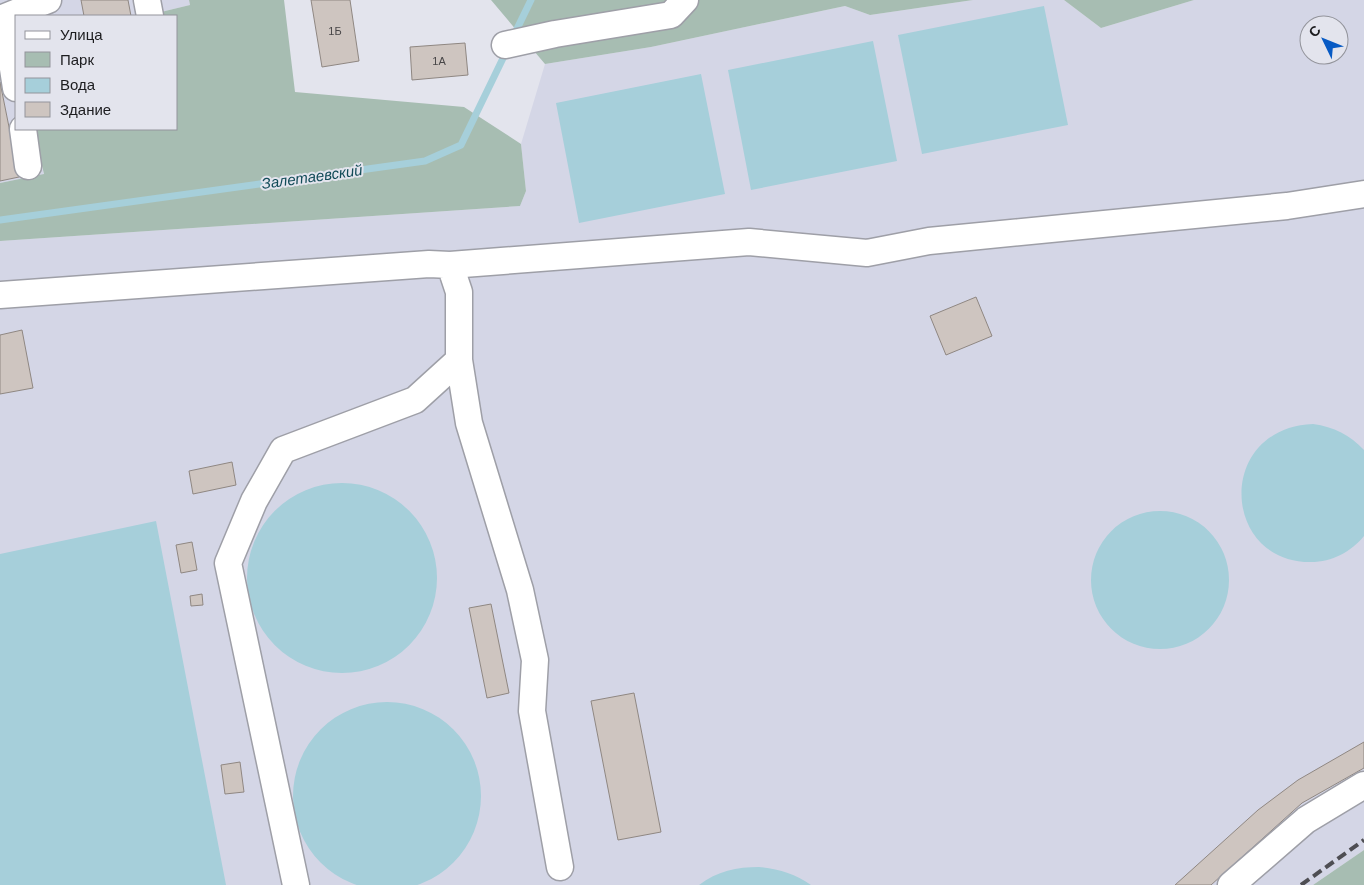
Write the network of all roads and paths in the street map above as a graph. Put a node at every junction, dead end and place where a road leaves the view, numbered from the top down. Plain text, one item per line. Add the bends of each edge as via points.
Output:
1 (48, 0) edge
2 (147, 0) edge
3 (685, 0) edge
4 (55, 15) edge
5 (150, 15) edge
6 (505, 45) dead end
7 (15, 82) edge
8 (22, 130) edge
9 (28, 166) dead end
10 (1364, 194) edge
11 (450, 265) junction
12 (0, 295) edge
13 (459, 360) junction
14 (1364, 786) edge
15 (560, 867) dead end
16 (296, 885) edge
17 (1231, 885) edge

1 - 4 lane
1 - 7 lane via 5,17
2 - 5 lane
3 - 6 lane via 671,15
8 - 9 lane
10 - 11 lane via 1287,206 929,241 867,253 749,242
11 - 12 lane via 419,264
11 - 13 lane via 459,292
13 - 15 lane via 469,423 520,590 535,660 532,711
13 - 16 lane via 415,400 283,450 254,501 228,563
14 - 17 lane via 1306,820

